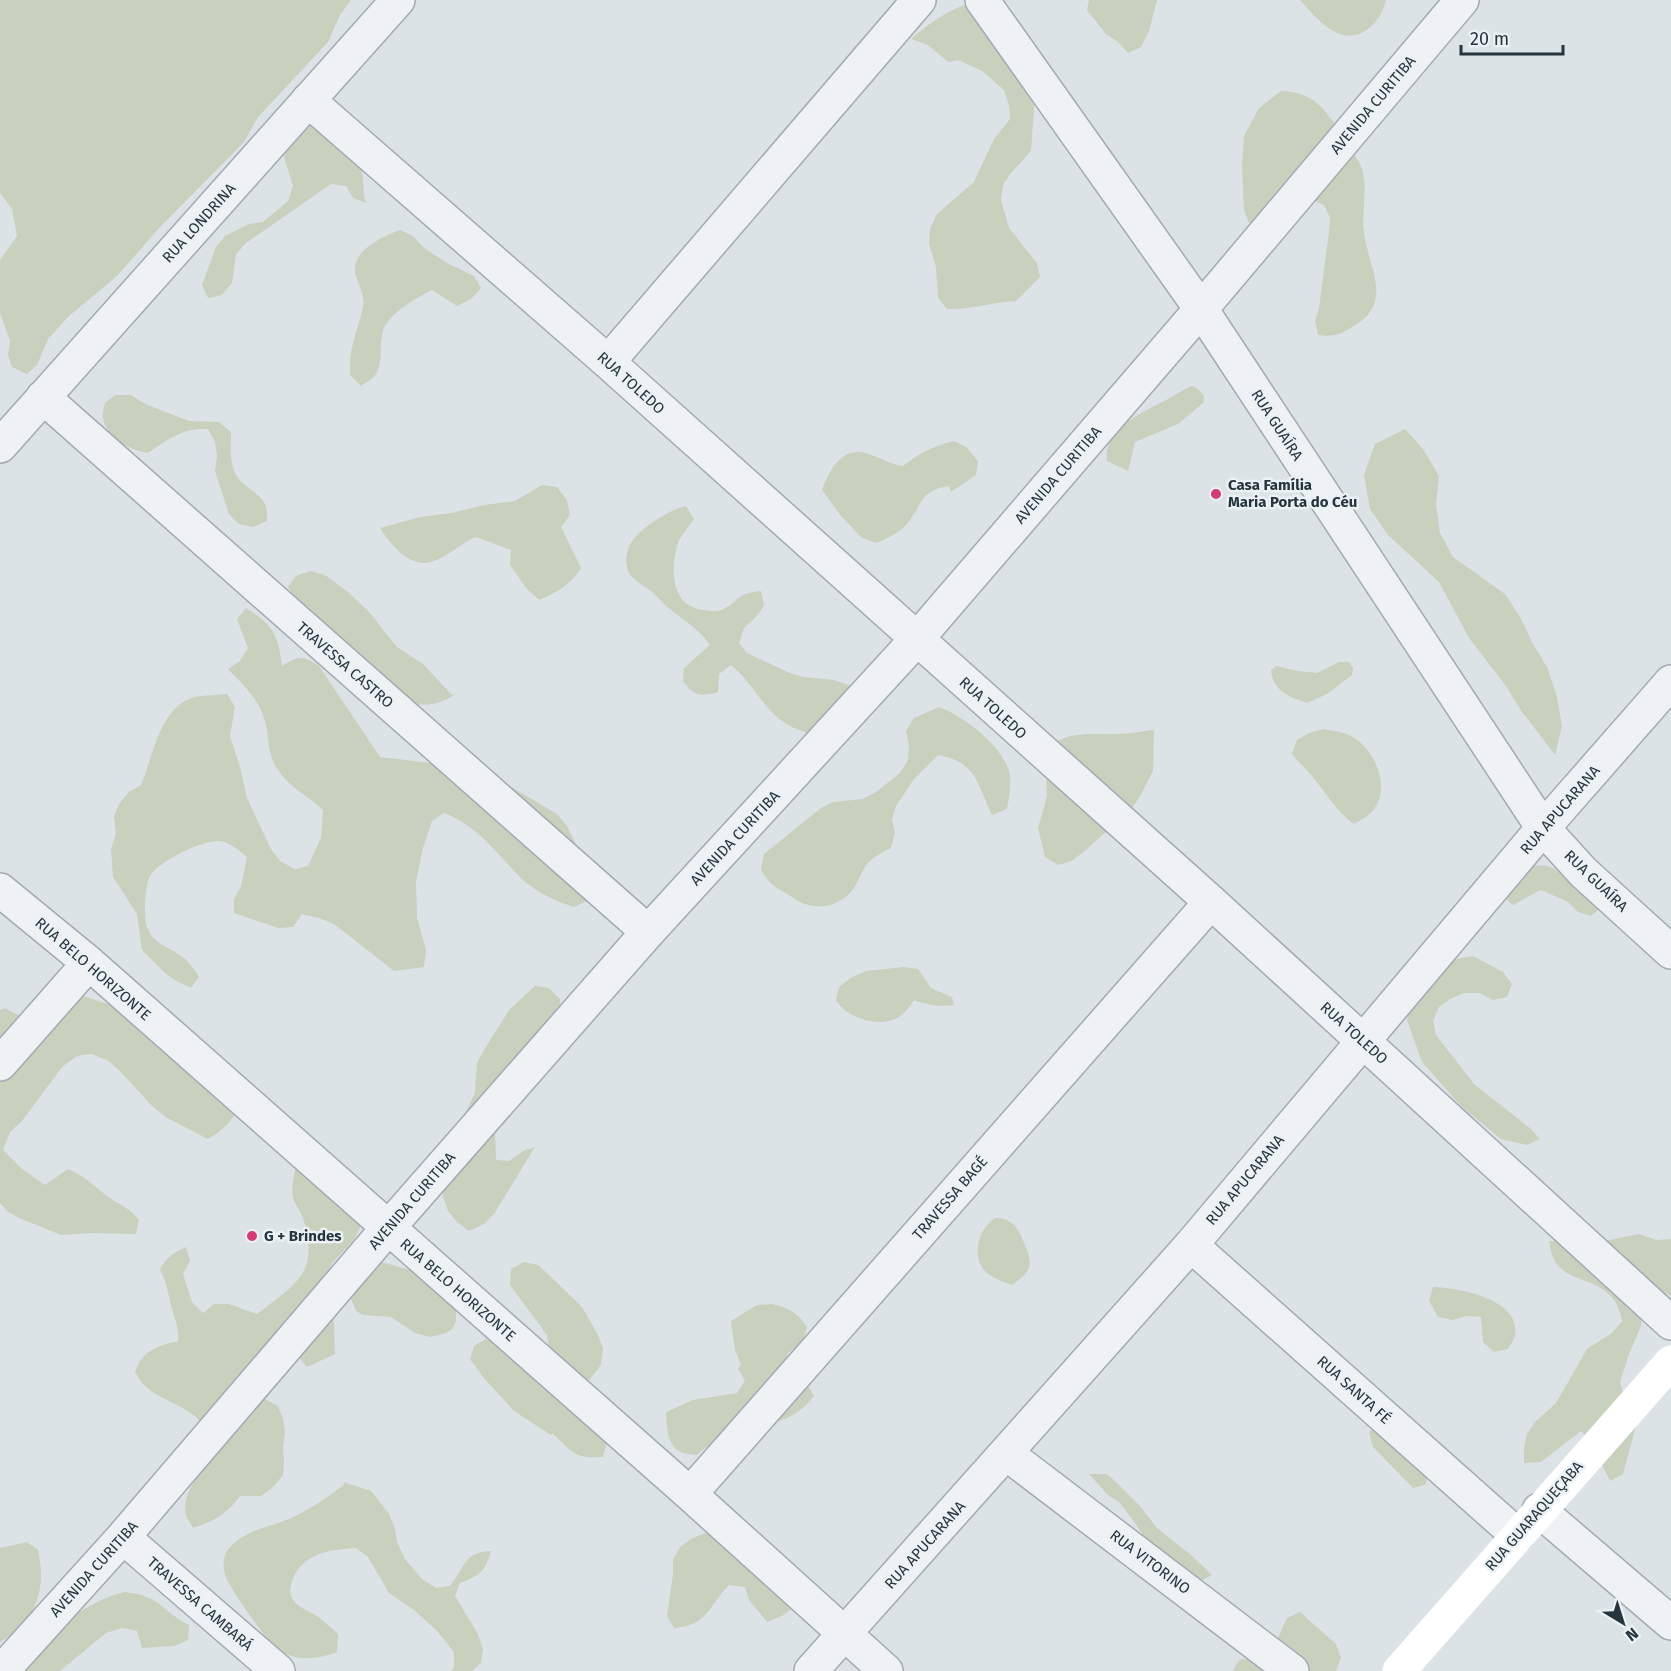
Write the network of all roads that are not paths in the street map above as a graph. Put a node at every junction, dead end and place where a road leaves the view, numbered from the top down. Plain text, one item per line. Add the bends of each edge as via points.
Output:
1 (398, 0) edge
2 (919, 0) edge
3 (982, 0) edge
4 (1462, 0) edge
5 (308, 100) junction
6 (1201, 309) junction
7 (608, 362) junction
8 (43, 397) junction
9 (0, 446) edge
10 (916, 640) junction
11 (1671, 682) edge
12 (1543, 828) junction
13 (0, 890) edge
14 (1211, 902) junction
15 (648, 932) junction
16 (1671, 952) edge
17 (88, 963) junction
18 (1363, 1041) junction
19 (0, 1064) edge
20 (388, 1228) junction
21 (1191, 1245) junction
22 (1671, 1323) edge
23 (1671, 1362) edge
24 (1007, 1454) junction
25 (690, 1494) junction
26 (1539, 1510) junction
27 (1517, 1535) junction
28 (123, 1537) junction
29 (1671, 1623) edge
30 (845, 1634) junction
31 (2, 1671) edge
32 (278, 1671) edge
33 (812, 1671) edge
34 (886, 1671) edge
35 (1292, 1671) edge
36 (1399, 1671) edge

1 - 5 street, RUA LONDRINA
2 - 7 street
3 - 6 street, RUA GUAÍRA
4 - 6 street, AVENIDA CURITIBA
5 - 7 street, RUA TOLEDO
5 - 8 street, RUA LONDRINA
6 - 10 street, AVENIDA CURITIBA
6 - 12 street, RUA GUAÍRA
7 - 10 street, RUA TOLEDO
8 - 9 street, RUA LONDRINA
8 - 15 street, TRAVESSA CASTRO
10 - 14 street, RUA TOLEDO
10 - 15 street, AVENIDA CURITIBA
11 - 12 street, RUA APUCARANA
12 - 16 street, RUA GUAÍRA via 1583,872
12 - 18 street, RUA APUCARANA
13 - 17 street, RUA BELO HORIZONTE
14 - 18 street, RUA TOLEDO
14 - 25 street, TRAVESSA BAGÉ
15 - 20 street, AVENIDA CURITIBA
17 - 19 street
17 - 20 street, RUA BELO HORIZONTE
18 - 21 street, RUA APUCARANA
18 - 22 street, RUA TOLEDO
20 - 25 street, RUA BELO HORIZONTE
20 - 28 street, AVENIDA CURITIBA
21 - 24 street, RUA APUCARANA
21 - 27 street, RUA SANTA FÉ
23 - 26 main road, RUA GUARAQUEÇABA
24 - 30 street, RUA APUCARANA
24 - 35 street, RUA VITORINO
25 - 30 street, RUA BELO HORIZONTE
26 - 27 main road, RUA GUARAQUEÇABA
26 - 29 street
27 - 36 main road, RUA GUARAQUEÇABA
28 - 31 street, AVENIDA CURITIBA
28 - 32 street, TRAVESSA CAMBARÁ
30 - 33 street, RUA APUCARANA
30 - 34 street, RUA BELO HORIZONTE

